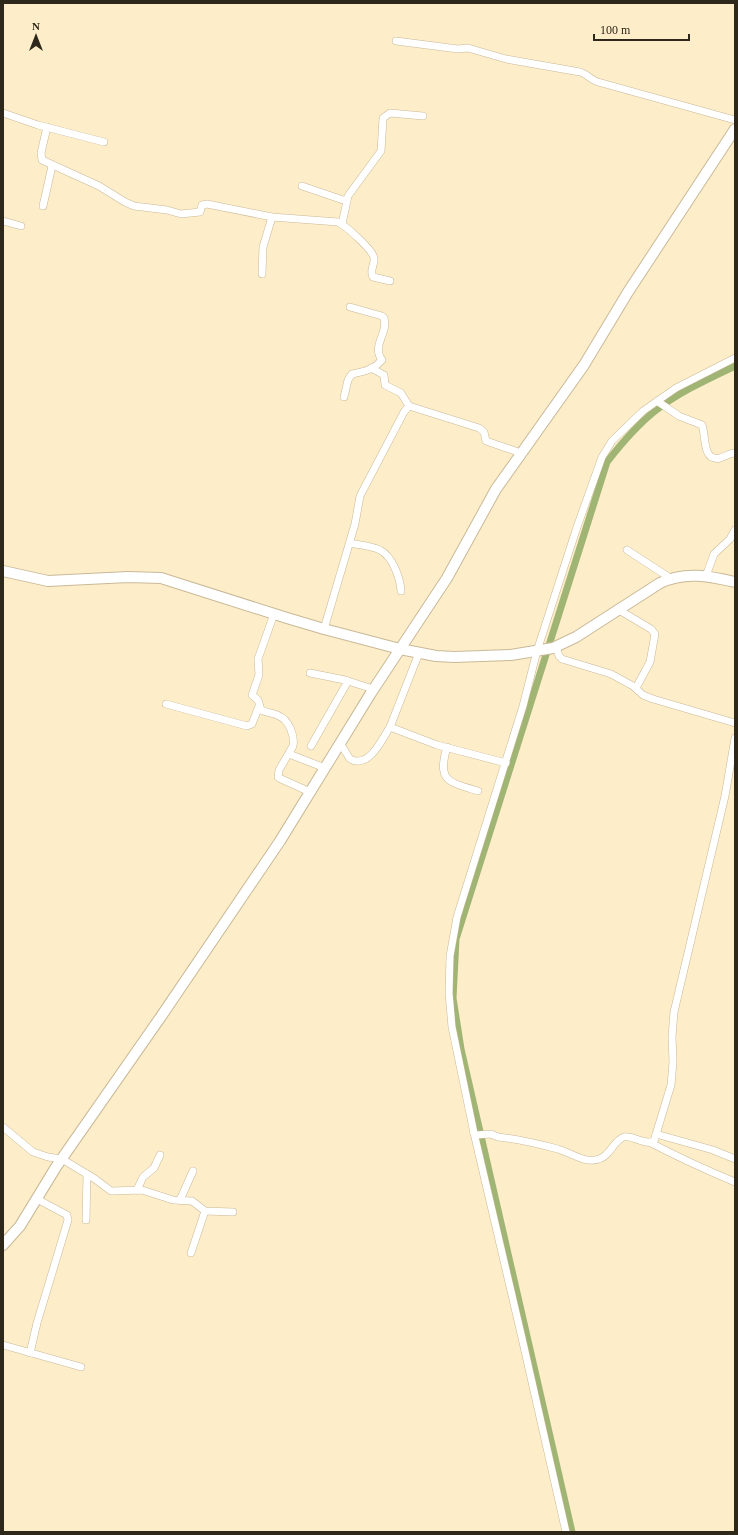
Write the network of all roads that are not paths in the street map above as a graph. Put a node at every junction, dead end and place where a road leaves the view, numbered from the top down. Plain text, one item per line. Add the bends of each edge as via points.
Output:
1 (396, 41) dead end
2 (3, 113) edge
3 (423, 116) dead end
4 (735, 120) edge
5 (47, 127) junction
6 (735, 129) edge
7 (104, 142) dead end
8 (52, 166) junction
9 (302, 186) dead end
10 (346, 201) junction
11 (43, 206) dead end
12 (272, 217) junction
13 (3, 221) edge
14 (342, 224) junction
15 (21, 226) dead end
16 (262, 274) dead end
17 (390, 281) dead end
18 (350, 307) dead end
19 (735, 358) edge
20 (371, 368) junction
21 (344, 398) dead end
22 (659, 401) junction
23 (409, 406) junction
24 (521, 452) junction
25 (735, 452) edge
26 (735, 530) edge
27 (350, 543) junction
28 (627, 550) dead end
29 (3, 571) edge
30 (706, 576) junction
31 (670, 578) junction
32 (735, 582) edge
33 (401, 591) dead end
34 (619, 610) junction
35 (274, 614) junction
36 (324, 628) junction
37 (400, 649) junction
38 (547, 649) junction
39 (419, 653) junction
40 (310, 673) dead end
41 (348, 681) junction
42 (636, 688) junction
43 (373, 689) junction
44 (166, 704) dead end
45 (259, 706) junction
46 (735, 723) edge
47 (390, 728) junction
48 (735, 738) edge
49 (340, 743) junction
50 (311, 746) dead end
51 (447, 747) junction
52 (289, 754) junction
53 (506, 763) junction
54 (325, 768) junction
55 (478, 791) dead end
56 (310, 792) junction
57 (3, 1127) edge
58 (475, 1134) junction
59 (656, 1134) junction
60 (651, 1142) junction
61 (160, 1155) dead end
62 (62, 1159) junction
63 (735, 1159) edge
64 (193, 1171) dead end
65 (87, 1174) junction
66 (735, 1182) edge
67 (137, 1190) junction
68 (37, 1199) junction
69 (180, 1200) junction
70 (205, 1211) junction
71 (234, 1212) dead end
72 (86, 1220) dead end
73 (3, 1245) edge
74 (191, 1253) dead end
75 (3, 1346) edge
76 (30, 1353) junction
77 (81, 1367) dead end
78 (566, 1532) edge

1 - 4 street via 468,48 506,59 580,72 598,82
2 - 5 street
3 - 10 street via 390,113 383,118 381,151 351,190
5 - 7 street
5 - 8 street via 41,157
6 - 24 street via 628,292 584,365
8 - 11 street
8 - 12 street via 99,186 134,206 181,214 198,213 202,205 207,204
9 - 10 street
10 - 14 street
12 - 14 street via 334,221
12 - 16 street via 263,247
13 - 15 street
14 - 17 street via 373,255 373,277
18 - 20 street via 382,316 385,321 378,351 382,360
19 - 22 street via 676,388
20 - 21 street via 352,374
20 - 23 street via 384,375 385,385 401,393
22 - 25 street via 679,416 702,425 708,454 711,457 719,459
22 - 38 street via 625,427 602,457 576,530
23 - 24 street via 479,428 484,432 486,441
23 - 27 street via 364,487
24 - 37 street via 496,489 447,578
26 - 30 street via 730,539 714,554
27 - 33 street via 379,549 387,556 399,578
27 - 36 street
28 - 31 street
29 - 35 street via 48,581 161,578
30 - 31 street
30 - 32 street
31 - 34 street
34 - 38 street via 576,637
34 - 42 street via 655,634 650,662
35 - 36 street
35 - 45 street via 258,658 259,674 252,693
36 - 37 street
37 - 39 street
37 - 43 street
38 - 39 street via 472,657
38 - 42 street via 562,659 611,674
38 - 53 street via 523,706
39 - 47 street
40 - 41 street
41 - 43 street
41 - 50 street
42 - 46 street via 643,695 653,699
43 - 49 street
44 - 45 street via 247,726 252,724
45 - 52 street via 265,712 282,717 287,722 294,742
47 - 49 street via 370,757 363,761 350,759
47 - 51 street
48 - 59 street via 725,796 674,1012 672,1073
49 - 54 street
51 - 53 street
51 - 55 street via 442,764 446,777 456,784
52 - 54 street
52 - 56 street via 278,776
53 - 58 street via 457,917 450,956 449,993 452,1027
54 - 56 street
56 - 62 street via 280,841
57 - 62 street via 33,1152
58 - 60 street via 491,1134 558,1149 592,1160 604,1157 625,1137
58 - 78 street
59 - 60 street via 654,1141
59 - 63 street
60 - 66 street via 687,1162
61 - 67 street via 154,1168 143,1177
62 - 65 street
62 - 68 street
64 - 69 street
65 - 67 street via 111,1190
65 - 72 street
67 - 69 street
68 - 73 street via 20,1226
68 - 76 street via 67,1215 68,1220
69 - 70 street via 192,1201
70 - 71 street
70 - 74 street
75 - 76 street
76 - 77 street

